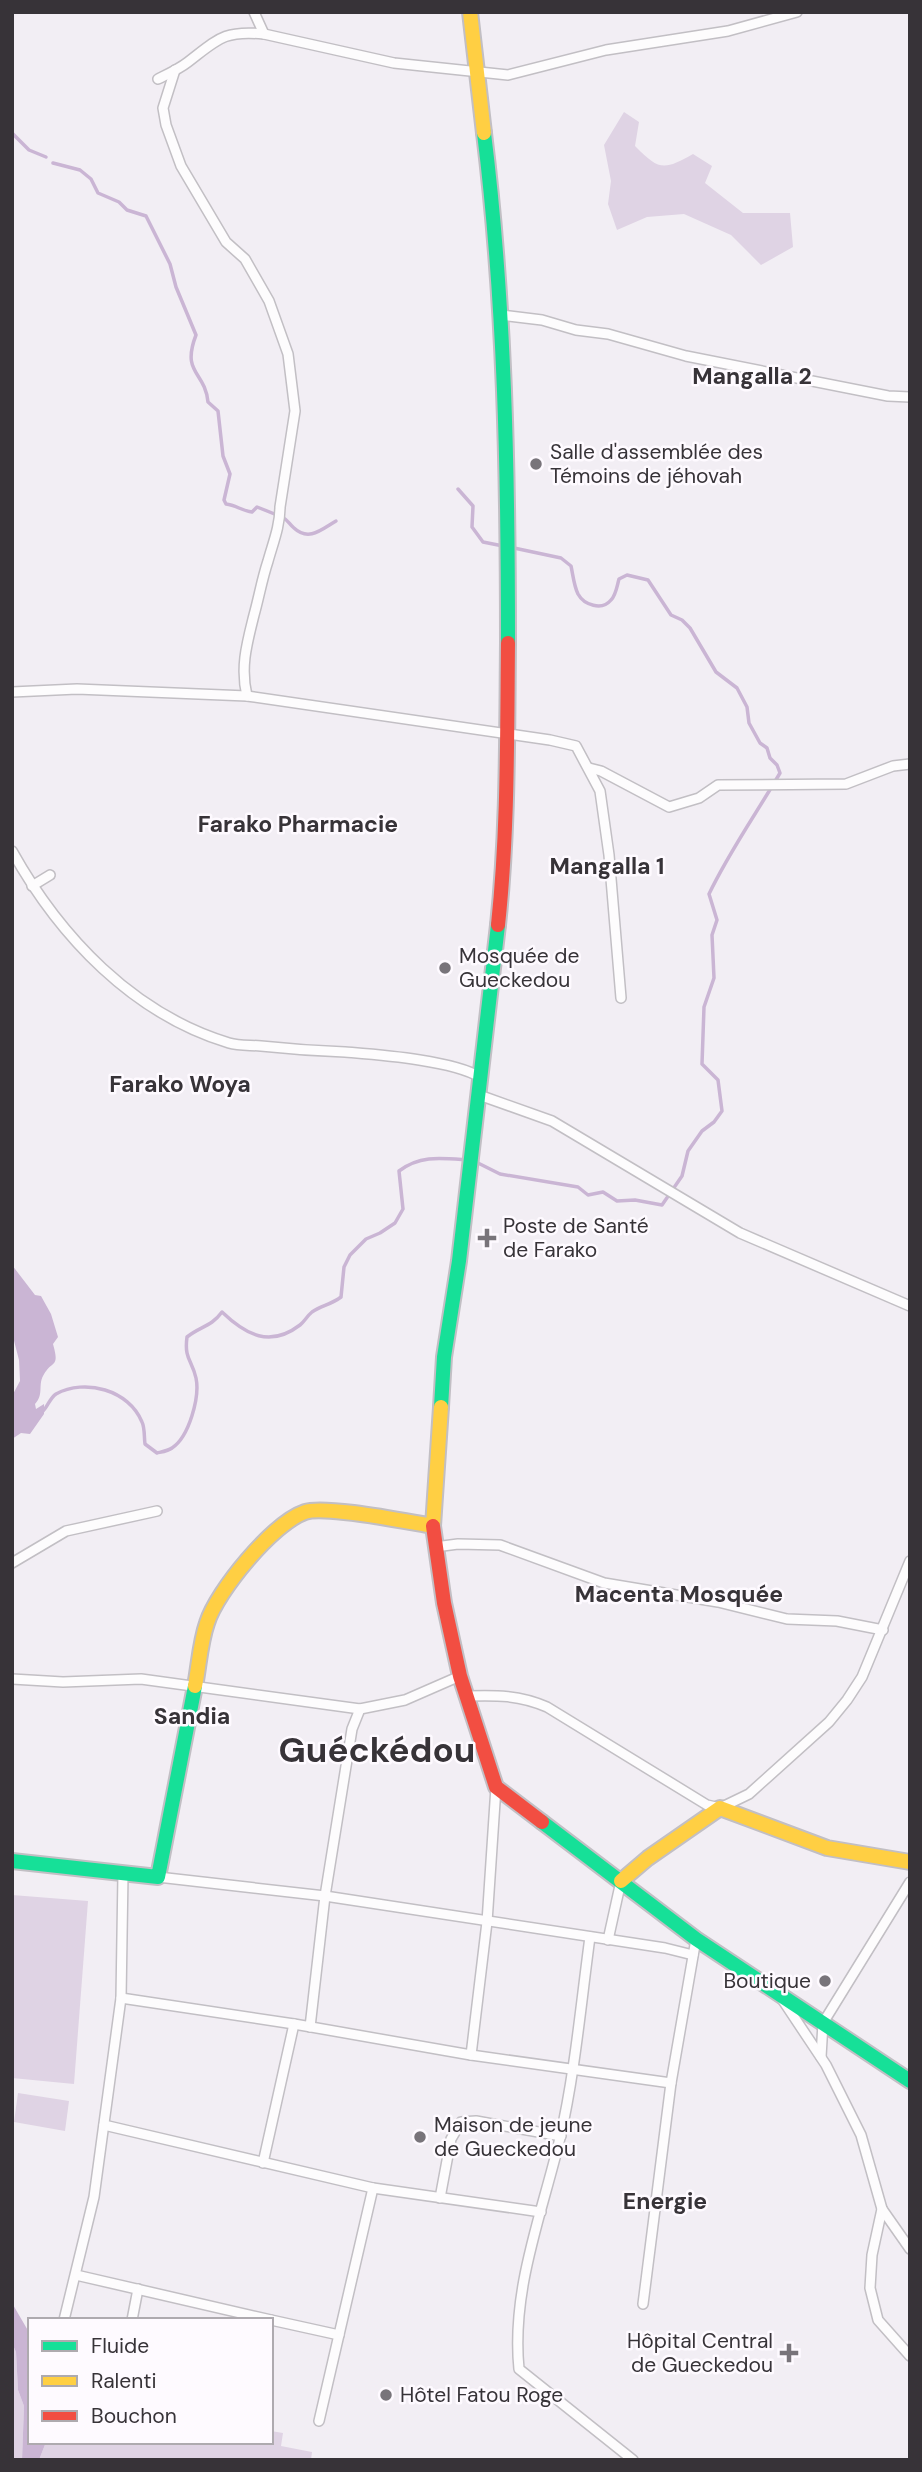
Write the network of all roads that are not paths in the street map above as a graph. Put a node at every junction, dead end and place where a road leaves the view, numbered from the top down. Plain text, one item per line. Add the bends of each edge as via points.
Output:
1 (254, 12) edge
2 (470, 12) edge
3 (797, 12) edge
4 (264, 34) junction
5 (175, 70) junction
6 (477, 72) junction
7 (158, 79) dead end
8 (501, 315) junction
9 (910, 397) edge
10 (12, 692) edge
11 (247, 696) junction
12 (507, 734) junction
13 (910, 764) edge
14 (589, 768) junction
15 (12, 851) edge
16 (50, 875) dead end
17 (32, 886) junction
18 (621, 998) dead end
19 (480, 1077) junction
20 (479, 1095) junction
21 (910, 1306) edge
22 (157, 1511) dead end
23 (433, 1526) junction
24 (435, 1547) junction
25 (910, 1561) edge
26 (12, 1563) edge
27 (883, 1630) junction
28 (460, 1676) junction
29 (12, 1679) edge
30 (194, 1687) junction
31 (467, 1696) junction
32 (360, 1709) junction
33 (496, 1787) junction
34 (720, 1808) junction
35 (12, 1861) edge
36 (910, 1862) edge
37 (123, 1874) junction
38 (159, 1877) junction
39 (621, 1881) junction
40 (910, 1882) edge
41 (325, 1896) junction
42 (487, 1922) junction
43 (590, 1937) junction
44 (696, 1939) junction
45 (608, 1940) junction
46 (693, 1955) junction
47 (779, 1995) junction
48 (121, 1998) junction
49 (823, 2023) junction
50 (294, 2024) junction
51 (310, 2027) junction
52 (471, 2055) junction
53 (821, 2057) junction
54 (572, 2068) junction
55 (910, 2081) edge
56 (671, 2082) junction
57 (104, 2125) junction
58 (561, 2136) junction
59 (263, 2163) junction
60 (373, 2188) junction
61 (440, 2198) junction
62 (882, 2209) junction
63 (541, 2212) junction
64 (910, 2249) edge
65 (76, 2275) junction
66 (138, 2289) junction
67 (643, 2304) dead end
68 (232, 2316) edge
69 (65, 2318) edge
70 (132, 2318) edge
71 (252, 2318) edge
72 (273, 2320) edge
73 (339, 2335) junction
74 (910, 2356) edge
75 (318, 2421) dead end
76 (634, 2460) edge

1 - 4 street
2 - 6 main road
3 - 6 street via 728,32 606,50 508,75
4 - 5 street via 243,32 215,40
4 - 6 street via 394,63
5 - 7 street
5 - 11 street via 163,108 166,125 181,166 226,243 245,259 269,301 288,354 295,411 280,520 244,650
6 - 8 main road
8 - 9 street via 608,334 686,356
8 - 12 main road via 508,539
10 - 11 street via 77,689
11 - 12 street
12 - 14 street via 576,746
12 - 19 main road via 502,884
13 - 14 street via 846,784 718,785 669,807
14 - 18 street via 600,791 609,855
15 - 17 street
16 - 17 street
17 - 19 street via 103,970 181,1024 231,1044 389,1055 468,1070
19 - 20 main road
20 - 21 street via 552,1121 740,1233
20 - 23 main road via 444,1357
22 - 26 street via 66,1531
23 - 24 main road
23 - 30 main road via 326,1510 306,1511 287,1522 223,1590 207,1622
24 - 27 street via 500,1545 604,1583 787,1619 837,1621
24 - 28 main road
25 - 27 street
27 - 34 street via 862,1677 829,1722 749,1794
28 - 31 main road
28 - 32 street via 405,1700
29 - 30 street via 141,1679
30 - 32 street
30 - 38 main road
31 - 33 main road
31 - 34 street via 527,1698 707,1805
32 - 41 street via 352,1729
33 - 39 main road
33 - 42 street
34 - 36 main road via 827,1848
34 - 39 main road
35 - 37 main road
37 - 38 main road
37 - 48 street
38 - 41 street
39 - 44 main road
39 - 45 street
40 - 49 street
41 - 42 street
41 - 51 street
42 - 43 street
42 - 52 street
43 - 45 street
43 - 54 street
44 - 46 street
44 - 47 main road
45 - 46 street
46 - 56 street
47 - 49 main road
47 - 53 street
48 - 50 street
48 - 57 street
49 - 53 street
49 - 55 main road
50 - 51 street
50 - 59 street
51 - 52 street
52 - 54 street
53 - 62 street via 861,2135
54 - 56 street
54 - 58 street
56 - 67 street
57 - 59 street
57 - 65 street
58 - 61 street via 461,2122 452,2139
58 - 63 street
59 - 60 street
60 - 61 street
60 - 73 street
61 - 63 street
62 - 64 street
62 - 74 street via 870,2288 878,2320
63 - 76 street via 516,2341 519,2369
65 - 66 street
65 - 69 street
66 - 68 street
66 - 70 street
68 - 71 street
72 - 73 street
73 - 75 street

